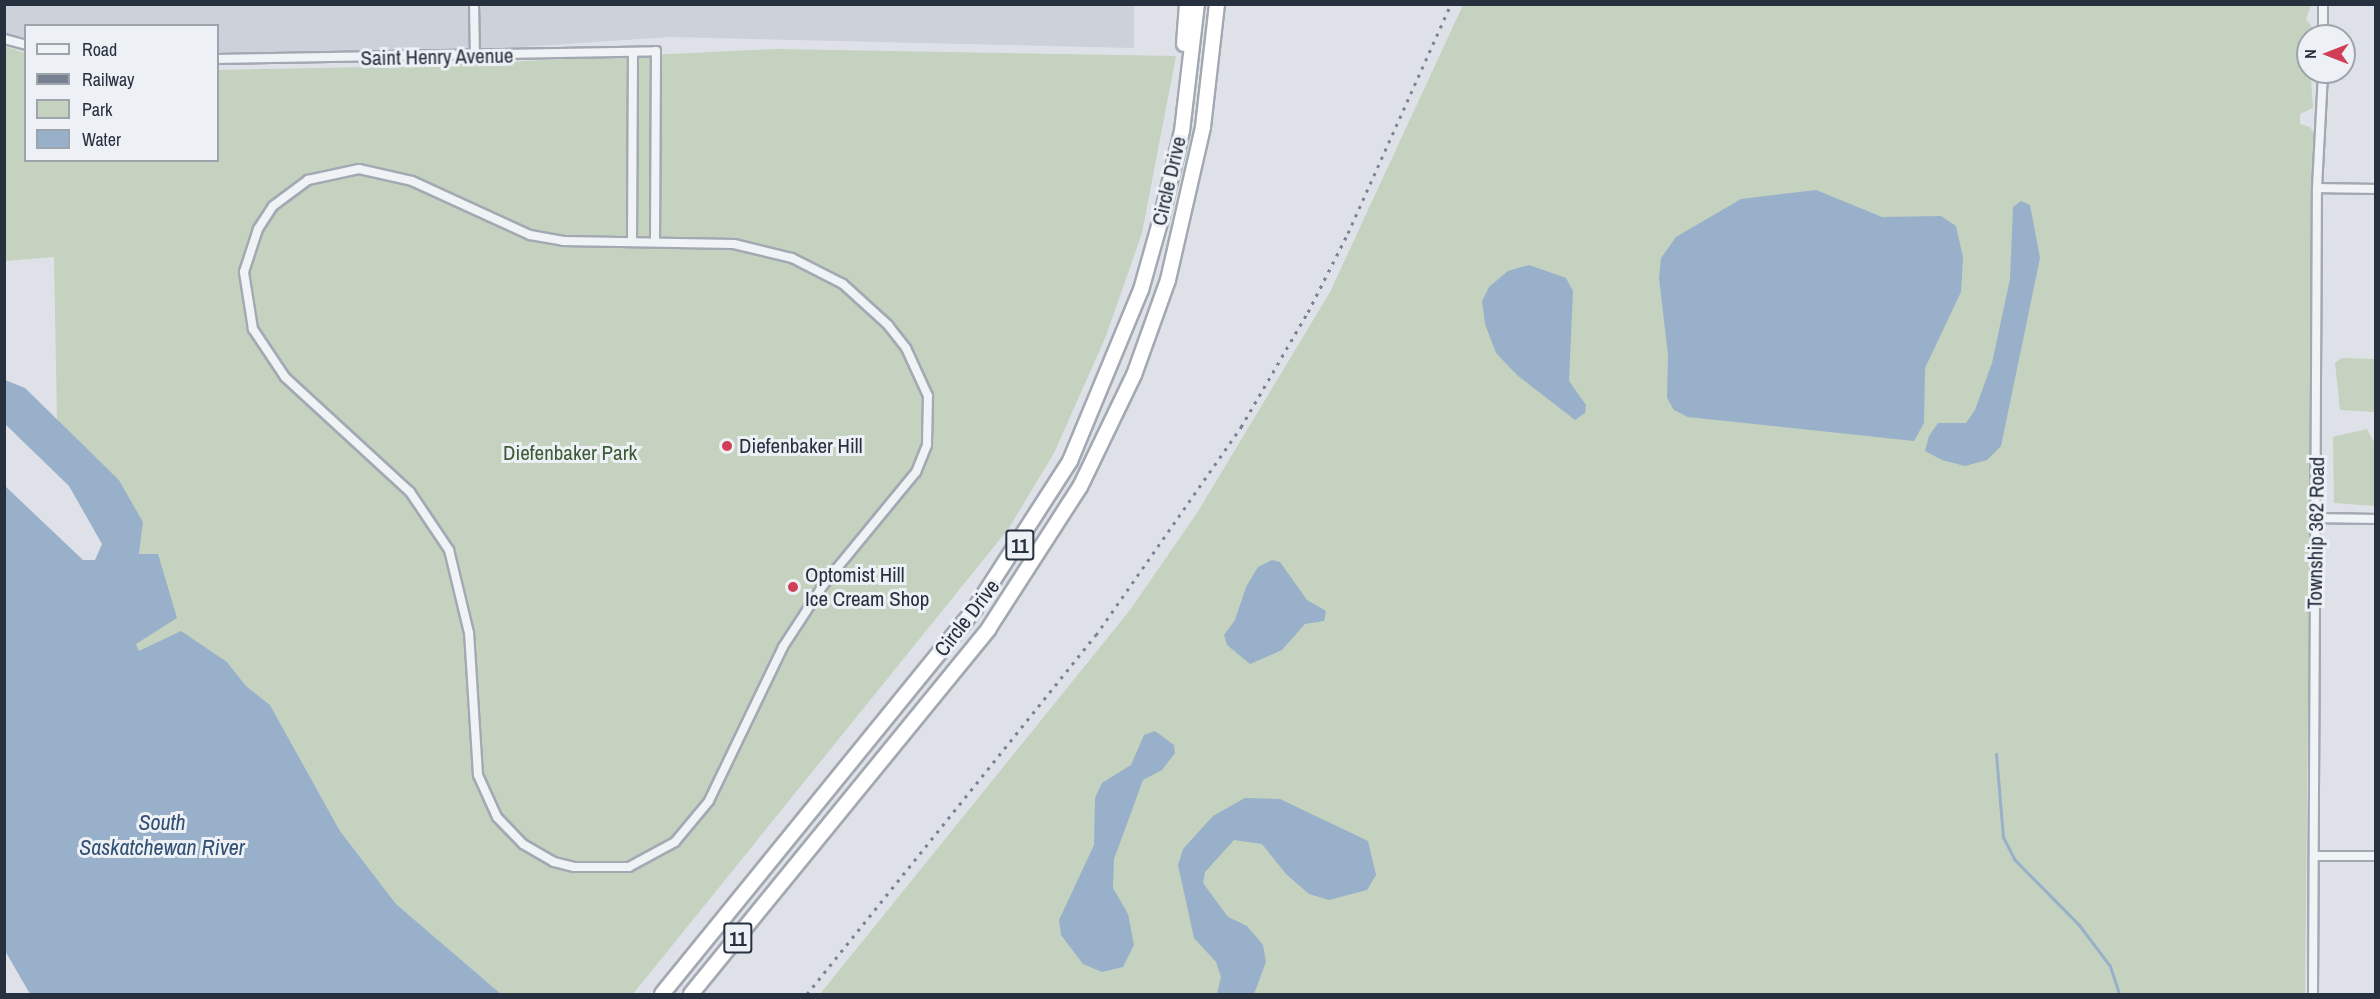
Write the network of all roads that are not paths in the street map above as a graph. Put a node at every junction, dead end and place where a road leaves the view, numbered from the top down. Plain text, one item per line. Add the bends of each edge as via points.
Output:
1 (474, 4) edge
2 (1186, 4) edge
3 (1197, 4) edge
4 (1216, 4) edge
5 (2323, 4) edge
6 (2323, 24) edge
7 (4, 39) edge
8 (24, 44) edge
9 (633, 51) junction
10 (475, 57) junction
11 (219, 59) edge
12 (2322, 84) edge
13 (1173, 166) junction
14 (2318, 188) junction
15 (2376, 189) edge
16 (632, 242) junction
17 (655, 242) junction
18 (2315, 518) junction
19 (2376, 519) edge
20 (2314, 856) junction
21 (2376, 856) edge
22 (662, 994) edge
23 (691, 994) edge
24 (2313, 994) edge

1 - 10 street
2 - 13 highway via 1171,146
3 - 13 highway, Circle Drive / 11
4 - 23 highway, Circle Drive / 11 via 1203,128 1168,280 1134,375 1080,487 989,628
5 - 6 street
7 - 8 street
9 - 10 street, Saint Henry Avenue
9 - 16 street
9 - 17 street, Saint Henry Avenue via 656,51
10 - 11 street, Saint Henry Avenue
12 - 14 street, Township 362 Road
13 - 22 highway, Circle Drive / 11 via 1133,311 1083,434 1049,499 976,607
14 - 15 street
14 - 18 street, Township 362 Road
16 - 17 street
16 - 17 street via 563,241 530,235 412,180 359,169 309,180 273,206 258,229 244,272 246,311 269,356 302,394 410,492 434,523 448,550 465,604 480,786 508,832 538,855 574,867 629,867 675,842 693,823 709,801 783,647 824,584 916,472 927,445 928,396 906,348 843,284 774,251
18 - 19 street
18 - 20 street, Township 362 Road
20 - 21 street
20 - 24 street, Township 362 Road

